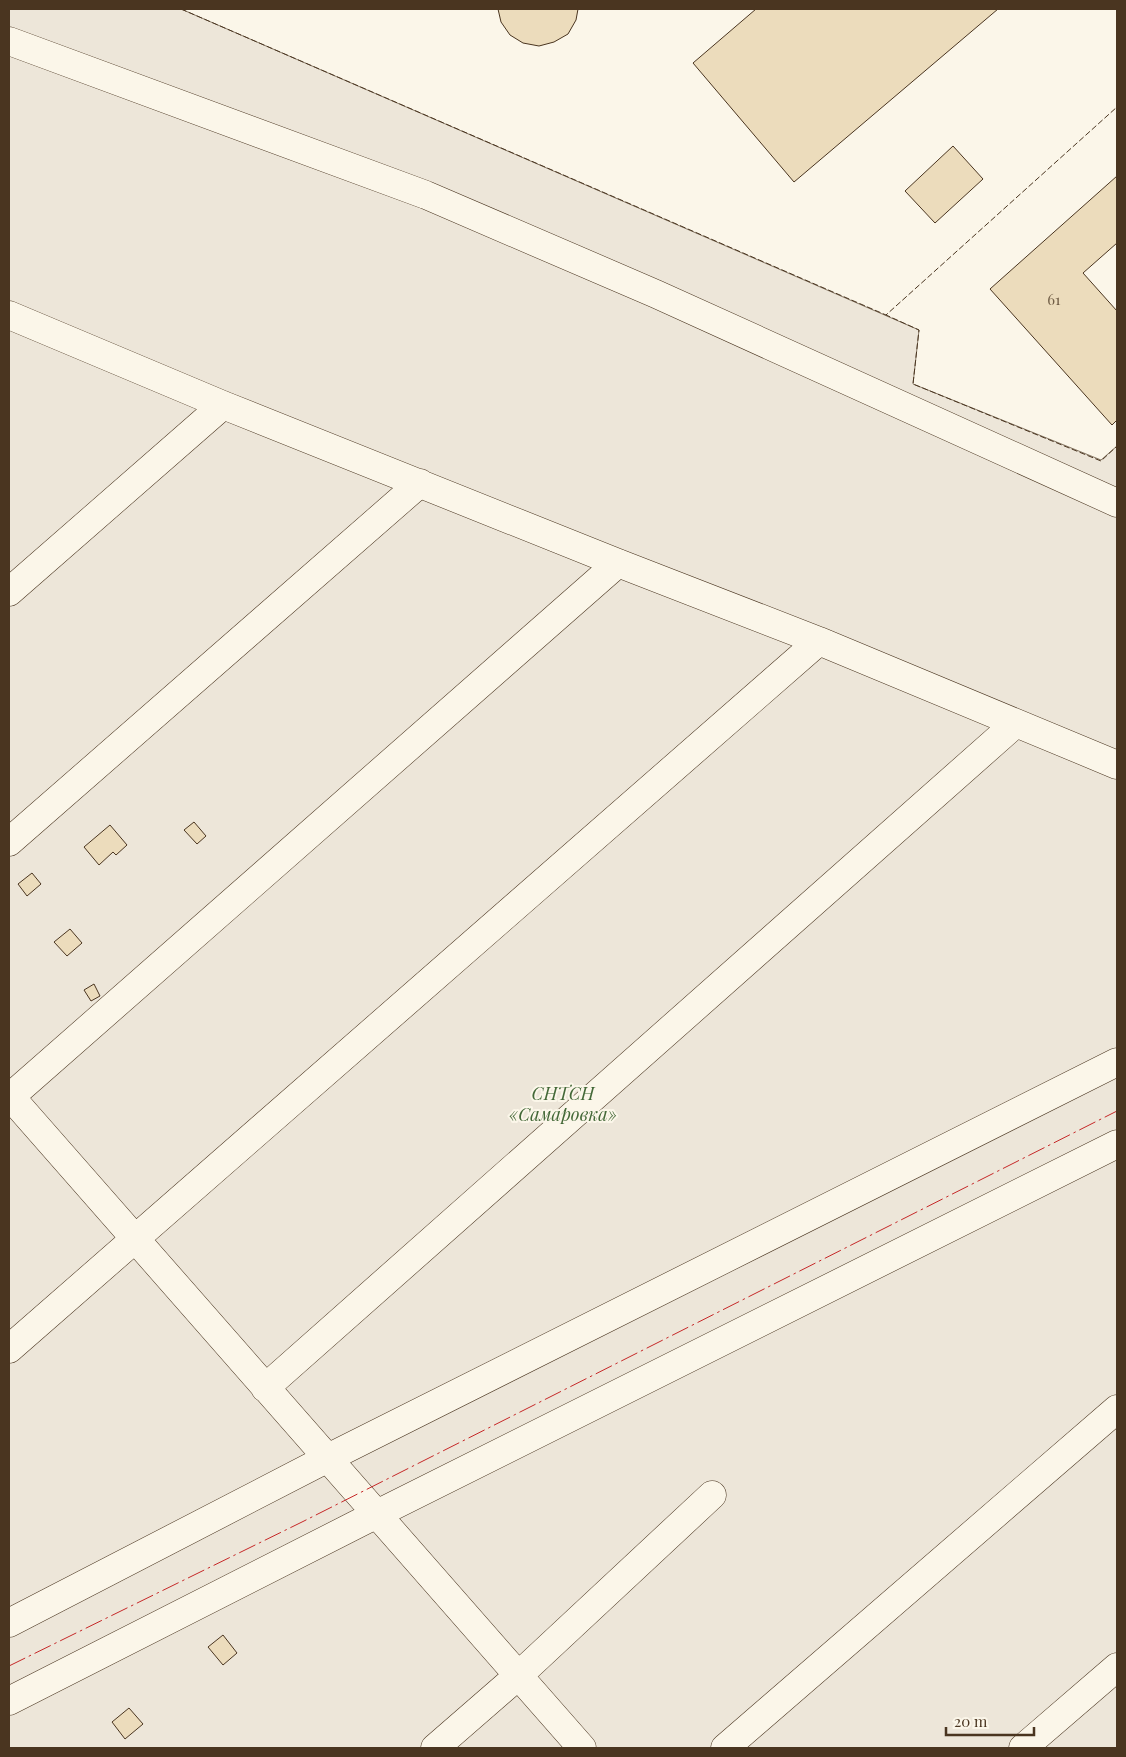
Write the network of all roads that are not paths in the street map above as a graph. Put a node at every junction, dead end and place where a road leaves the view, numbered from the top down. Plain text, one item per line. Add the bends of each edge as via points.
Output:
1 (9, 41) edge
2 (13, 323) edge
3 (223, 405) junction
4 (420, 483) junction
5 (1117, 503) edge
6 (618, 563) junction
7 (9, 592) edge
8 (819, 641) junction
9 (1016, 723) junction
10 (1117, 765) edge
11 (9, 842) edge
12 (1117, 1062) edge
13 (9, 1097) edge
14 (1117, 1144) edge
15 (134, 1238) junction
16 (9, 1349) edge
17 (266, 1388) junction
18 (1117, 1409) edge
19 (328, 1458) junction
20 (712, 1495) dead end
21 (377, 1514) junction
22 (9, 1622) edge
23 (1117, 1666) edge
24 (519, 1675) junction
25 (9, 1701) edge
26 (435, 1748) edge
27 (582, 1748) edge
28 (725, 1748) edge
29 (1023, 1748) edge

1 - 5 street via 426,195 665,298
2 - 3 street
3 - 4 street
3 - 7 street
4 - 6 street
4 - 11 street
6 - 8 street
6 - 13 street
8 - 9 street
8 - 15 street
9 - 10 street
9 - 17 street
12 - 19 street
13 - 15 street
14 - 21 street
15 - 16 street
15 - 17 street
17 - 19 street
18 - 28 street
19 - 21 street
19 - 22 street
20 - 24 street
21 - 24 street
21 - 25 street
23 - 29 street
24 - 26 street
24 - 27 street

